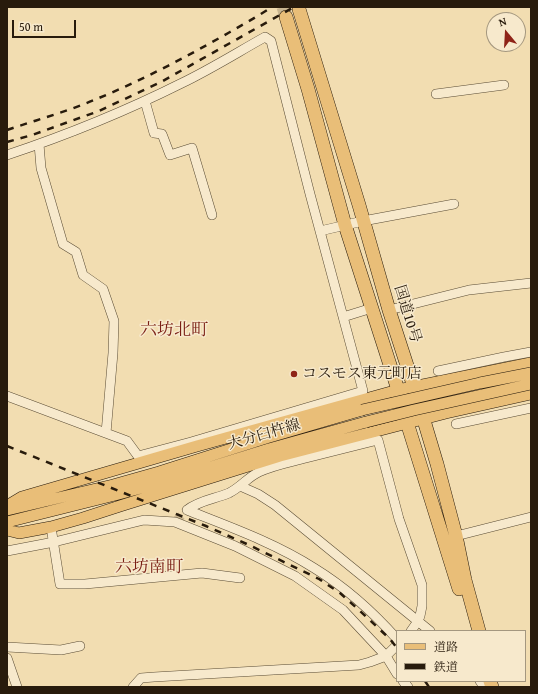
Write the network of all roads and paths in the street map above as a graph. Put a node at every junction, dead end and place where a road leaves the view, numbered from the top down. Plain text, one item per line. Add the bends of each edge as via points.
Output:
1 (299, 9) tunnel mouth
2 (286, 17) tunnel mouth
3 (504, 85) dead end
4 (436, 94) dead end
5 (145, 101) junction
6 (39, 144) junction
7 (7, 155) edge
8 (454, 204) dead end
9 (212, 215) dead end
10 (363, 221) junction
11 (345, 225) junction
12 (320, 232) junction
13 (531, 283) edge
14 (372, 308) junction
15 (389, 310) junction
16 (343, 317) junction
17 (531, 352) edge
18 (509, 361) junction
19 (531, 363) edge
20 (438, 371) dead end
21 (531, 373) edge
22 (414, 388) junction
23 (398, 390) junction
24 (530, 393) edge
25 (7, 396) edge
26 (531, 408) edge
27 (422, 419) junction
28 (407, 422) junction
29 (456, 424) dead end
30 (106, 433) junction
31 (187, 446) junction
32 (240, 486) junction
33 (7, 506) edge
34 (7, 510) edge
35 (531, 517) edge
36 (7, 522) edge
37 (51, 527) junction
38 (7, 530) edge
39 (456, 536) junction
40 (54, 542) junction
41 (7, 551) edge
42 (240, 578) dead end
43 (418, 622) junction
44 (412, 630) edge
45 (429, 630) edge
46 (472, 630) edge
47 (479, 630) edge
48 (396, 638) edge
49 (80, 646) dead end
50 (396, 646) edge
51 (7, 647) edge
52 (386, 656) junction
53 (7, 658) edge
54 (396, 672) edge
55 (17, 687) edge
56 (133, 687) edge

1 - 10 highway, 国道10号
2 - 11 highway, 国道10号
3 - 4 street
5 - 6 street
5 - 9 street via 154,133 162,134 170,155 192,148
5 - 12 street via 184,83 265,37 272,41
6 - 7 street
6 - 30 street via 41,168 63,244 76,252 83,275 103,289 114,321
8 - 10 street
10 - 11 street
10 - 15 highway, 国道10号
11 - 12 street
11 - 14 highway, 国道10号
12 - 16 street
13 - 15 street via 469,290
14 - 16 street
14 - 23 highway, 国道10号
15 - 22 highway, 国道10号
16 - 31 street via 363,391
17 - 18 street
18 - 19 main road
18 - 20 street
18 - 22 main road
21 - 34 main road, 大分臼杵線, bridge via 362,410 113,485
22 - 23 main road
22 - 27 highway, 国道10号
23 - 28 highway, 国道10号
23 - 31 main road
24 - 27 main road
24 - 36 main road, 大分臼杵線, bridge via 414,410 268,449 122,494
25 - 30 street
26 - 29 street
27 - 28 main road
27 - 39 highway, 国道10号
28 - 37 main road via 280,456
28 - 46 highway, 国道10号
30 - 31 street via 127,441 138,456
31 - 33 main road via 22,497
32 - 43 street via 275,505
32 - 43 street via 259,472 274,466 378,440 422,585 422,606
32 - 48 street via 187,510 276,547 315,568 354,597
35 - 39 street
37 - 38 main road via 19,533
37 - 40 street
39 - 47 highway, 国道10号
40 - 41 street
40 - 42 street via 60,584 202,573
40 - 52 street via 144,520 175,522 235,546 295,576 343,610
43 - 44 street
43 - 45 street
49 - 51 street via 61,650
50 - 52 street
52 - 54 street
52 - 56 street via 359,665 141,678
53 - 55 street

